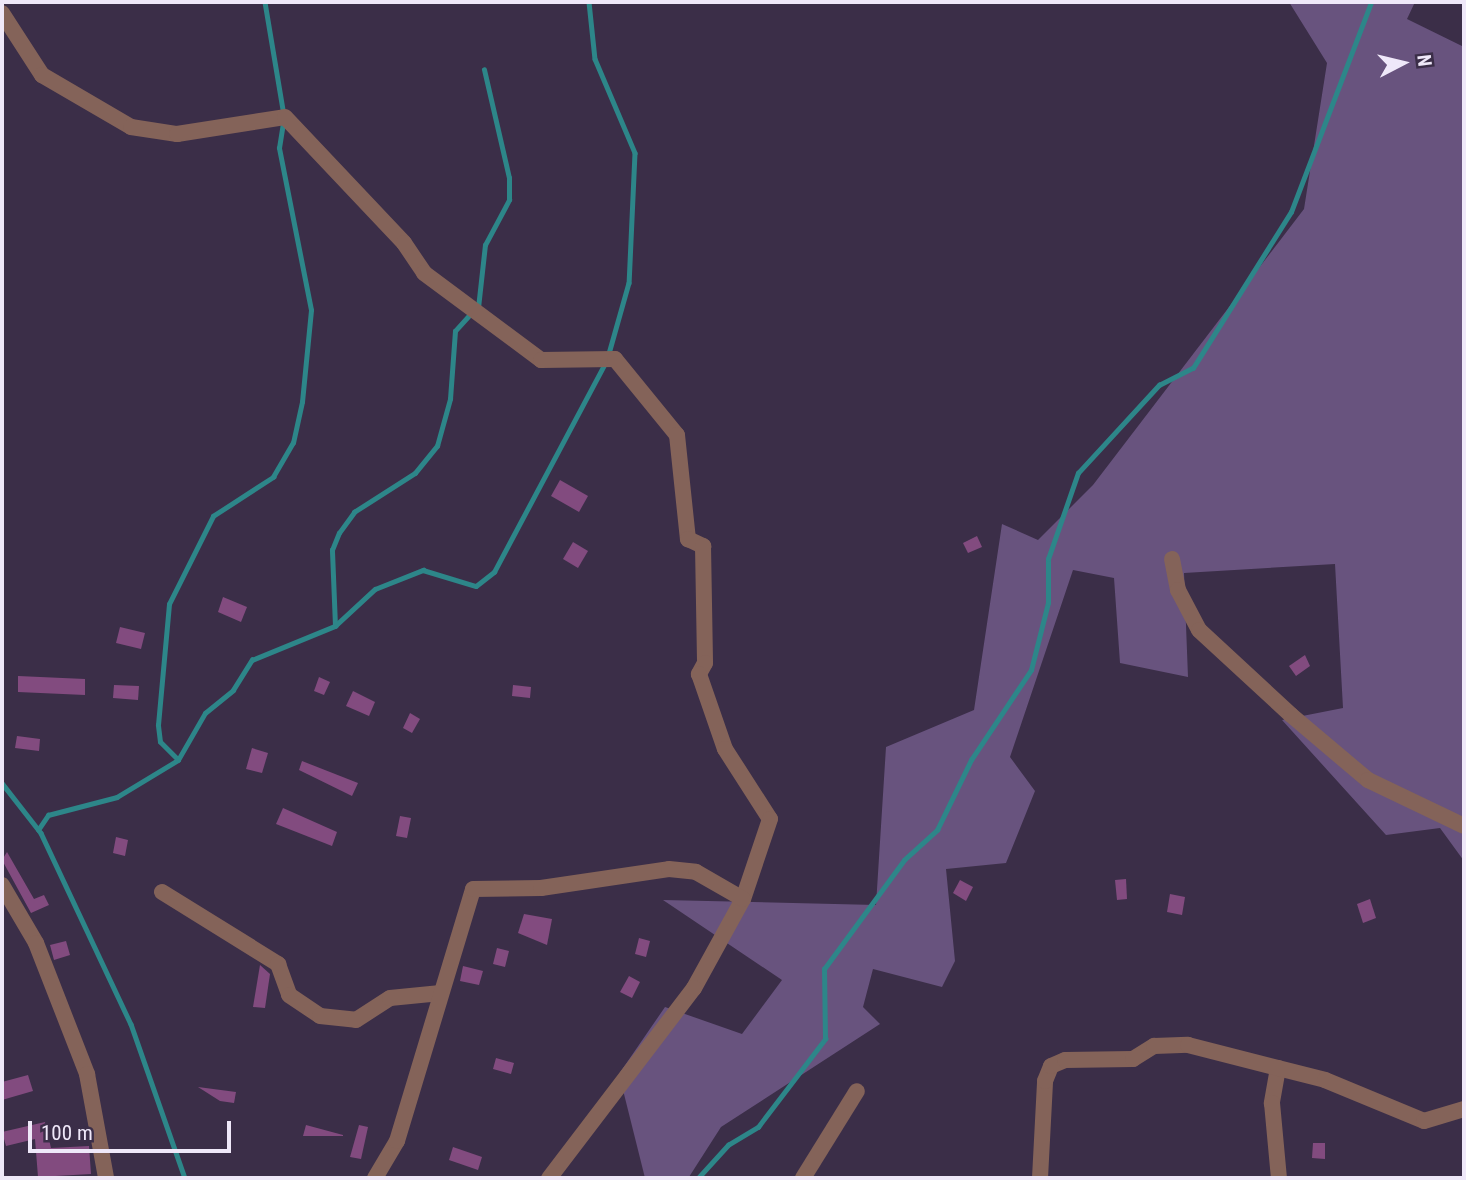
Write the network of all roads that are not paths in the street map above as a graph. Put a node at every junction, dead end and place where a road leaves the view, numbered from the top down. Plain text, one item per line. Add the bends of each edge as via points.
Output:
1 (2, 13) edge
2 (1172, 559) dead end
3 (1464, 826) edge
4 (2, 885) edge
5 (162, 892) dead end
6 (743, 900) junction
7 (441, 993) junction
8 (1278, 1068) junction
9 (857, 1091) dead end
10 (1464, 1109) edge
11 (106, 1178) edge
12 (374, 1178) edge
13 (549, 1178) edge
14 (803, 1178) edge
15 (1040, 1178) edge
16 (1279, 1178) edge

1 - 6 street via 42,75 131,127 177,134 285,117 404,243 424,273 541,360 615,359 666,417 681,446 678,490 688,539 703,546 705,663 699,674 725,749 770,819
2 - 3 street via 1178,590 1199,630 1291,715 1368,780
4 - 11 street via 36,943 87,1073
5 - 7 street via 278,964 289,995 320,1016 356,1020 390,998
6 - 7 street via 696,872 669,869 541,888 472,889
6 - 13 street via 678,1013
7 - 12 street via 397,1142
8 - 10 street via 1424,1121
8 - 15 street via 1188,1045 1154,1046 1133,1059 1057,1062 1045,1081 1040,1112
8 - 16 street via 1272,1103
9 - 14 street

